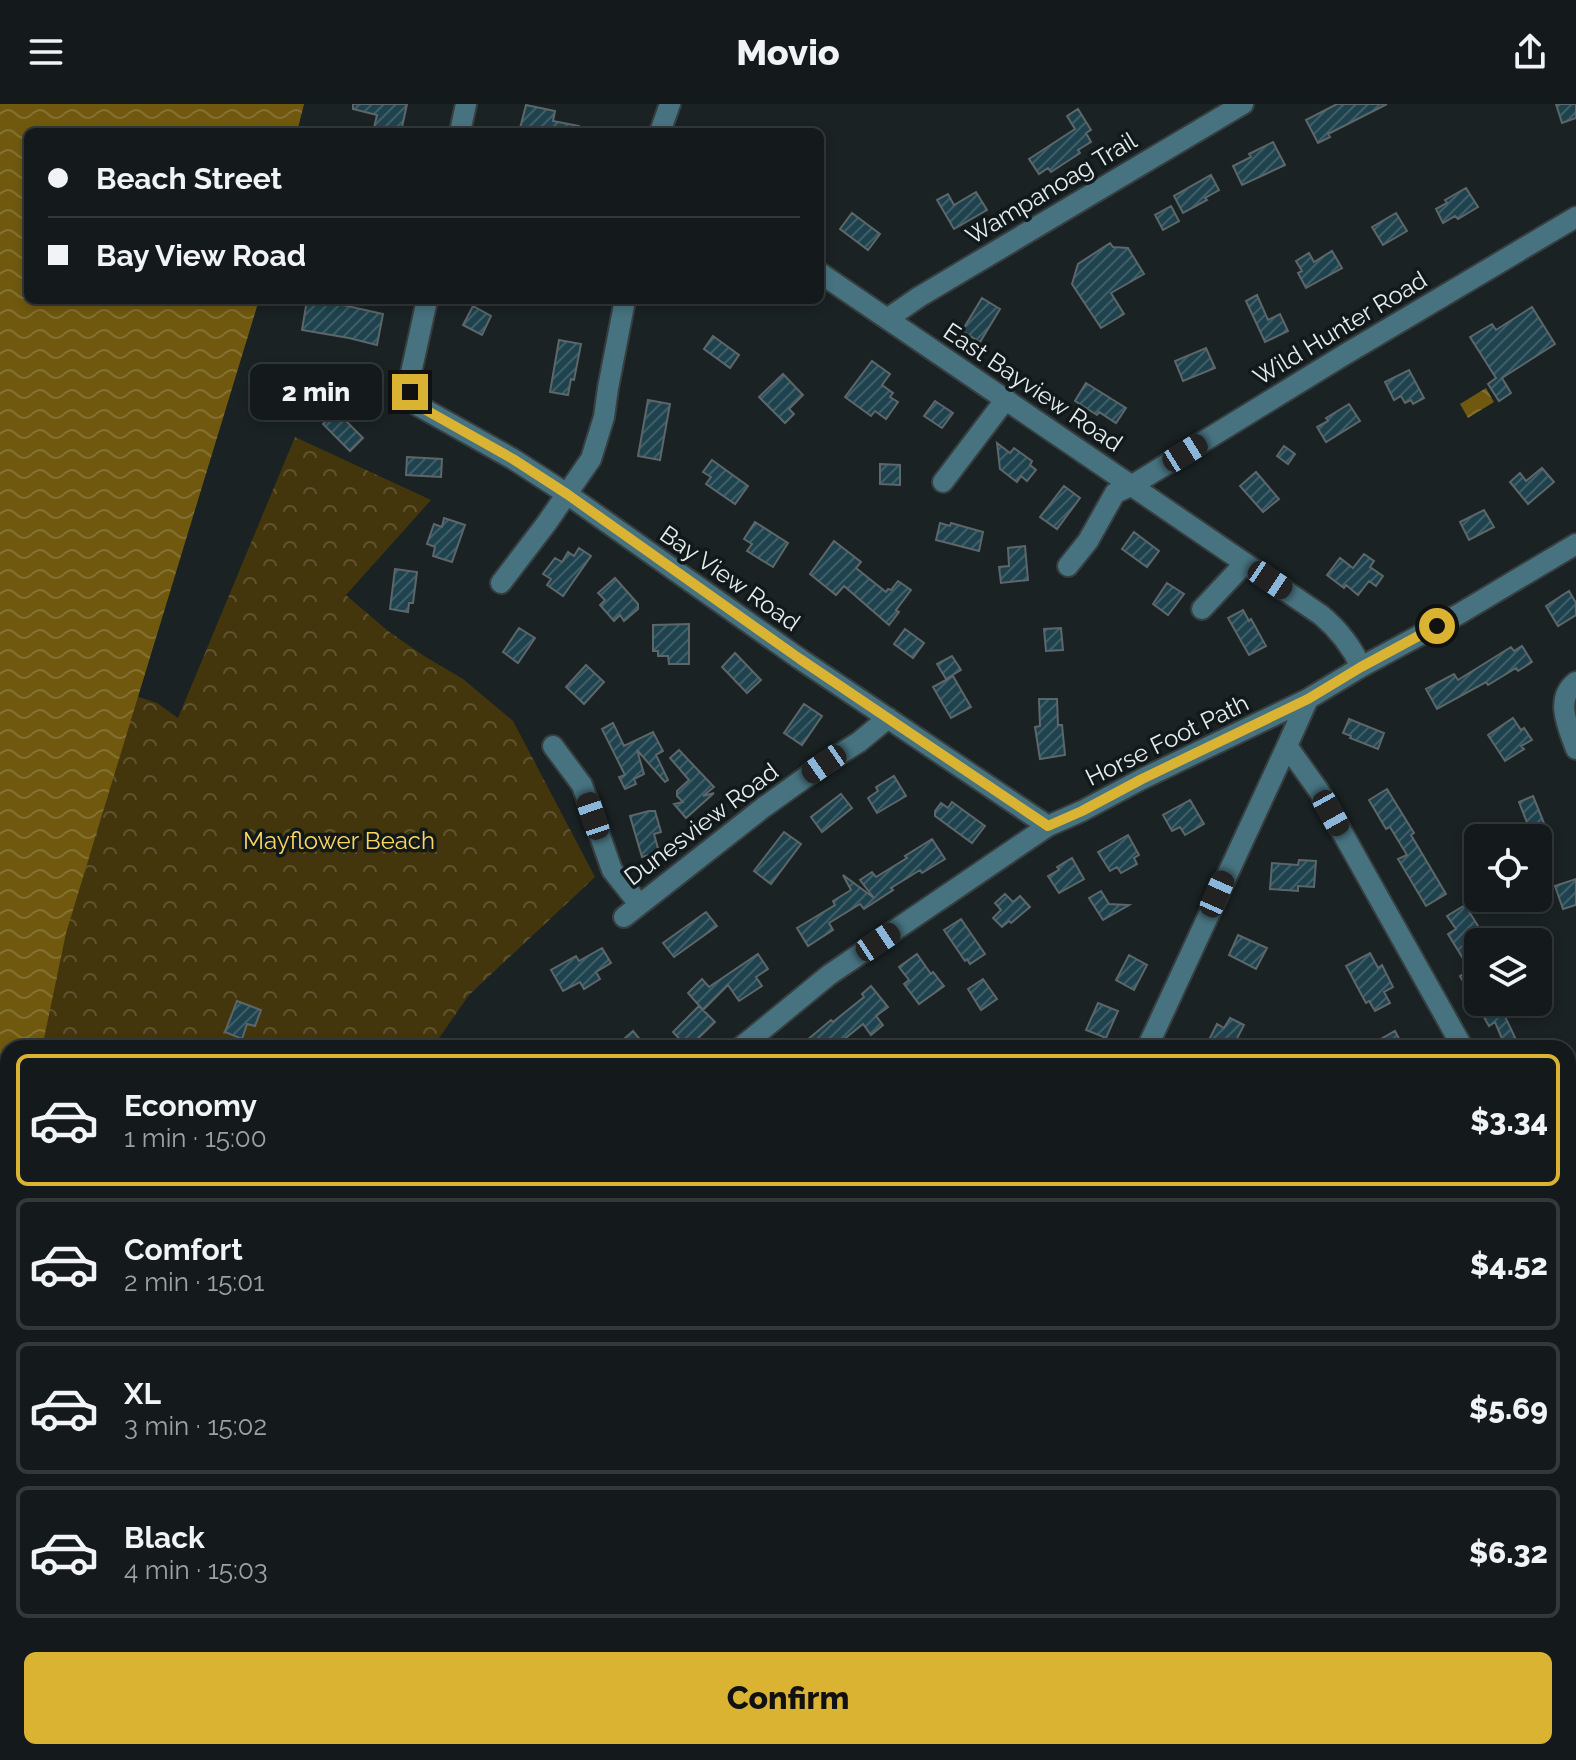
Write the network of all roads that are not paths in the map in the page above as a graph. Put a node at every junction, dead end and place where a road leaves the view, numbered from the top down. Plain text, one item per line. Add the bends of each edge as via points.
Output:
1 (466, 104) edge
2 (670, 104) edge
3 (1243, 104) edge
4 (461, 128) edge
5 (661, 128) edge
6 (1576, 217) edge
7 (824, 276) edge
8 (426, 304) edge
9 (624, 304) edge
10 (887, 319) junction
11 (1006, 399) junction
12 (943, 482) dead end
13 (1131, 486) junction
14 (567, 494) junction
15 (1576, 544) edge
16 (1245, 563) junction
17 (1068, 566) dead end
18 (501, 583) dead end
19 (1202, 609) dead end
20 (1361, 667) junction
21 (1576, 682) edge
22 (1308, 699) junction
23 (888, 718) junction
24 (553, 746) dead end
25 (1287, 746) junction
26 (1576, 749) edge
27 (1048, 826) junction
28 (750, 1040) edge
29 (1151, 1040) edge
30 (1459, 1040) edge

1 - 4 street
2 - 5 street
3 - 10 street, Wampanoag Trail
6 - 13 street, Wild Hunter Road
7 - 10 street, East Bayview Road
8 - 14 street, Bay View Road via 410,392 417,405
9 - 14 street via 599,436 591,459
10 - 11 street, East Bayview Road
11 - 12 street
11 - 13 street, East Bayview Road
13 - 16 street, East Bayview Road
13 - 17 street, Wild Hunter Road via 1115,493
14 - 18 street
14 - 23 street, Bay View Road
15 - 20 street, Horse Foot Path
16 - 19 street
16 - 20 street, East Bayview Road via 1332,624
20 - 22 street, Horse Foot Path
21 - 26 street via 1567,691 1564,716
22 - 25 street
22 - 27 street, Horse Foot Path
23 - 24 street, Dunesview Road via 632,910 582,785
23 - 27 street, Bay View Road
25 - 29 street
25 - 30 street via 1319,791
27 - 28 street, Horse Foot Path via 829,975

